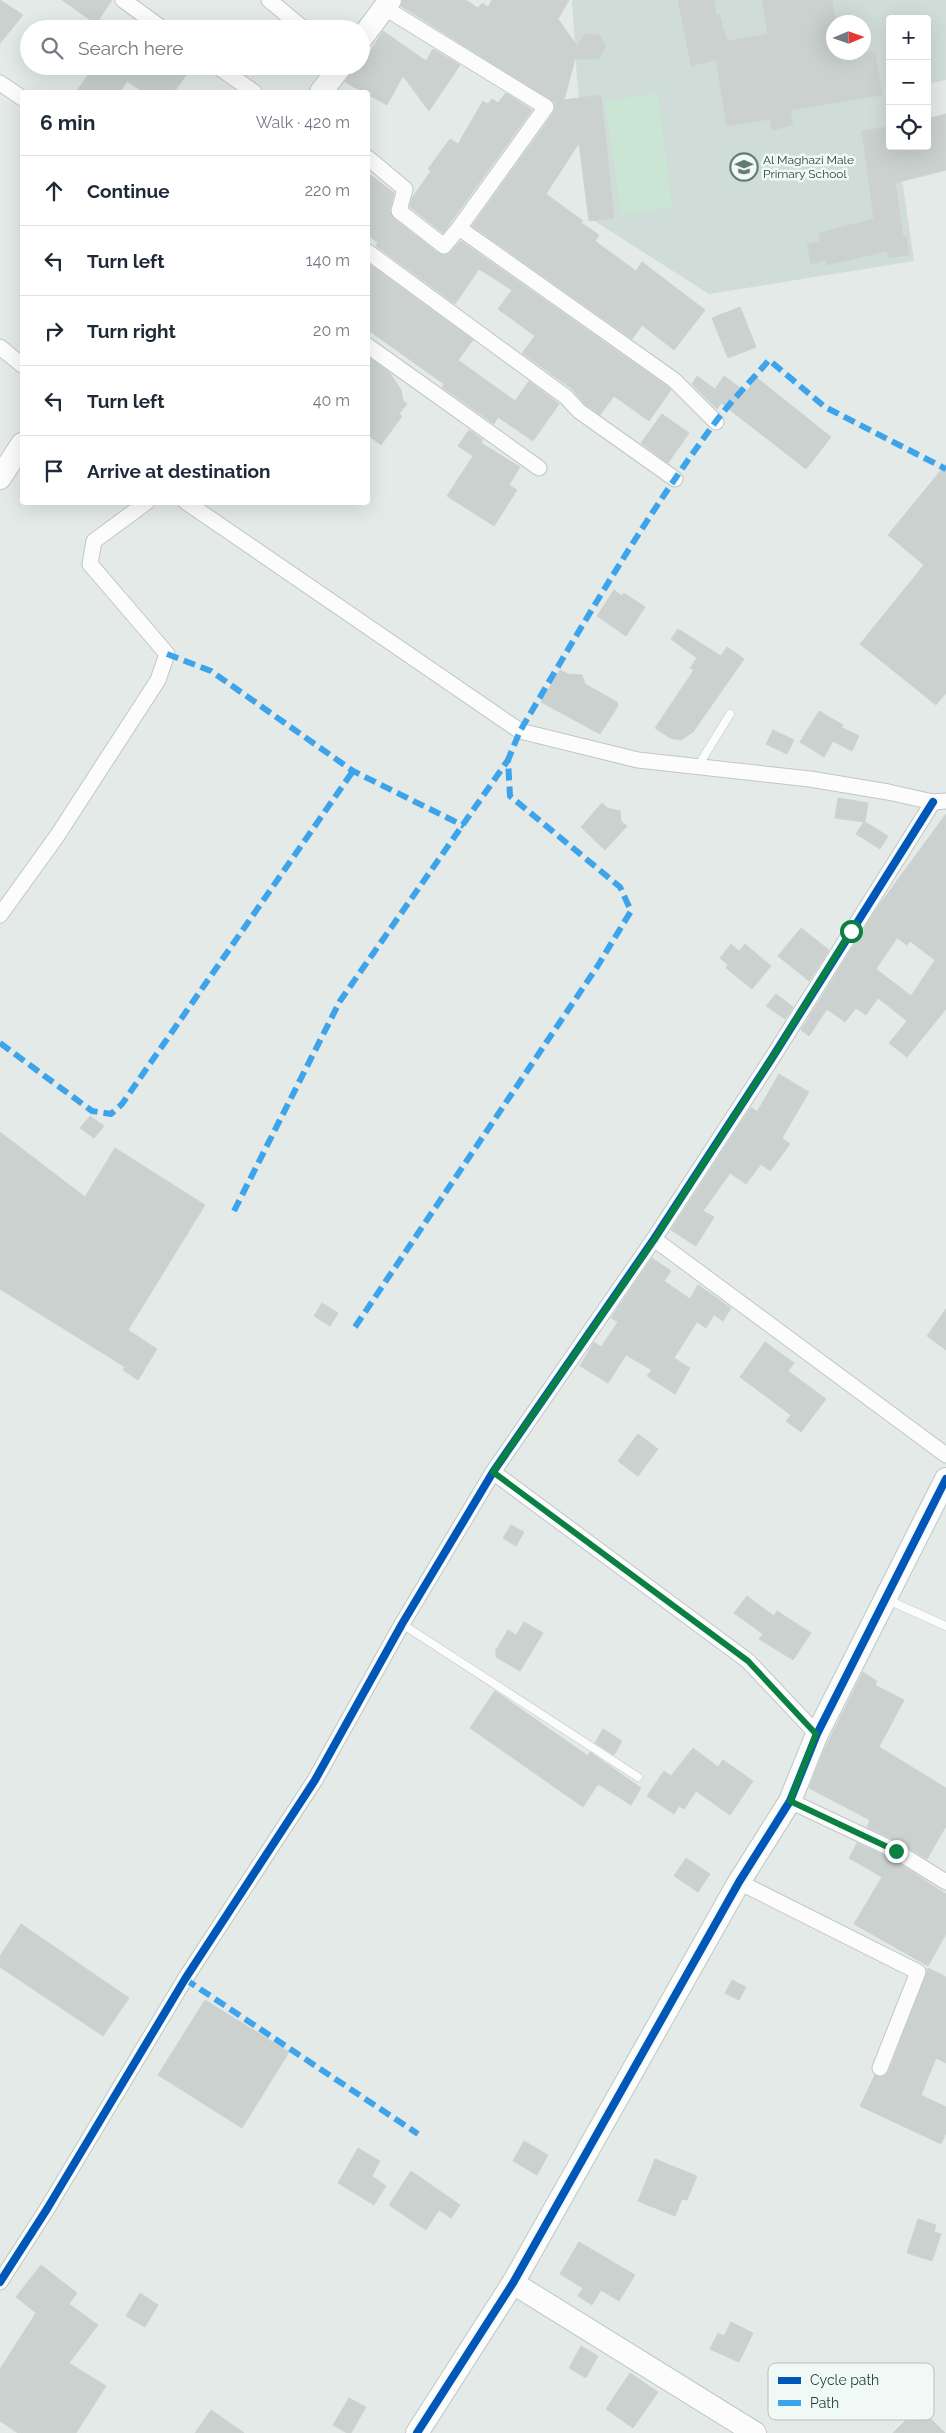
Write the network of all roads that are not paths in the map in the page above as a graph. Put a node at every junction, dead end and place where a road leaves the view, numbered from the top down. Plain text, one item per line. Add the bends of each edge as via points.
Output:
1 (123, 0) edge
2 (269, 0) edge
3 (388, 4) edge
4 (151, 20) edge
5 (293, 20) edge
6 (370, 27) edge
7 (229, 75) edge
8 (334, 75) edge
9 (0, 83) edge
10 (251, 90) edge
11 (323, 90) edge
12 (20, 97) edge
13 (370, 160) edge
14 (459, 228) junction
15 (370, 253) edge
16 (0, 347) edge
17 (370, 347) edge
18 (20, 363) edge
19 (716, 422) dead end
20 (20, 447) edge
21 (539, 468) dead end
22 (0, 478) edge
23 (675, 479) dead end
24 (142, 505) edge
25 (190, 505) edge
26 (730, 714) dead end
27 (698, 766) junction
28 (939, 802) edge
29 (0, 915) edge
30 (654, 1240) junction
31 (946, 1455) edge
32 (493, 1472) junction
33 (946, 1479) edge
34 (886, 1599) junction
35 (402, 1624) junction
36 (946, 1626) edge
37 (816, 1734) junction
38 (638, 1777) dead end
39 (790, 1801) junction
40 (739, 1882) junction
41 (946, 1882) edge
42 (880, 2068) dead end
43 (0, 2282) edge
44 (513, 2283) junction
45 (417, 2433) edge
46 (756, 2433) edge

1 - 4 street
2 - 5 street
3 - 6 street
3 - 14 street via 546,106
7 - 10 street
8 - 11 street
9 - 12 street
13 - 14 street via 405,189 399,211 444,246
14 - 19 street via 674,380
15 - 23 street
16 - 18 street
17 - 21 street
20 - 22 street
24 - 29 street via 94,541 90,564 167,654 158,680 57,836
25 - 27 street via 520,731 638,760
26 - 27 lane
27 - 28 street via 810,779
28 - 30 street
30 - 31 street
30 - 32 street
32 - 35 street
32 - 37 street via 748,1661
33 - 34 street
34 - 36 lane
34 - 37 street
35 - 38 lane
35 - 43 street via 315,1780 184,1979
37 - 39 street
39 - 40 street
39 - 41 street via 896,1851
40 - 42 street via 918,1972
40 - 44 street
44 - 45 street
44 - 46 street

